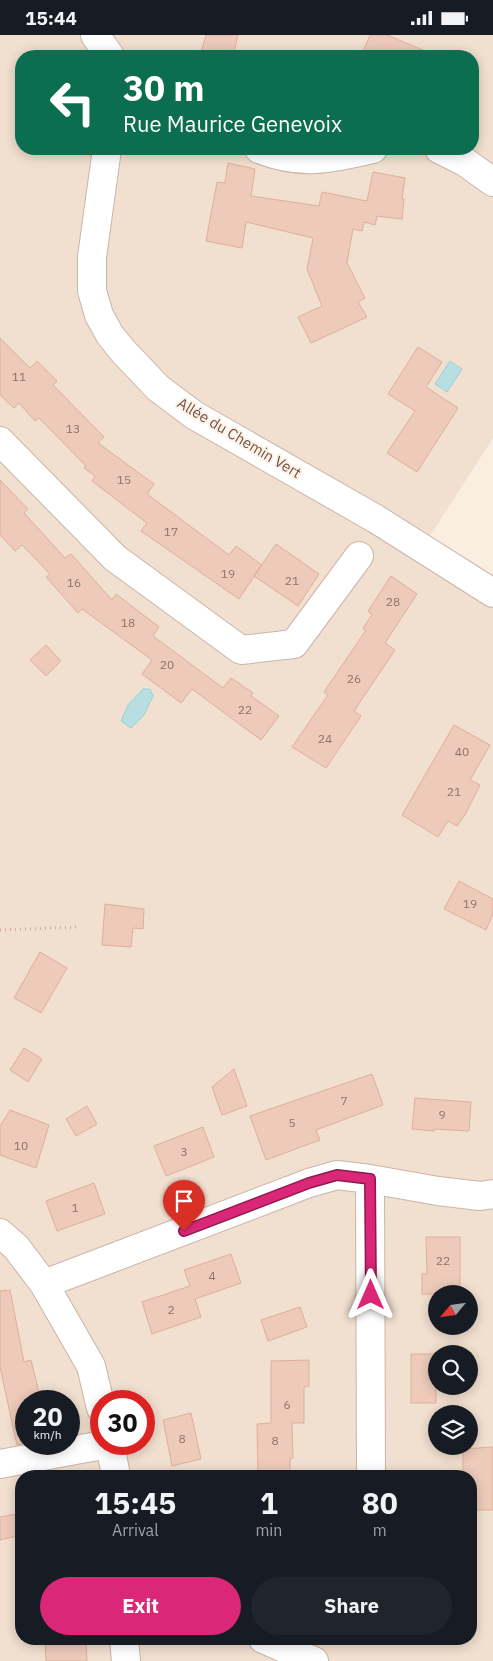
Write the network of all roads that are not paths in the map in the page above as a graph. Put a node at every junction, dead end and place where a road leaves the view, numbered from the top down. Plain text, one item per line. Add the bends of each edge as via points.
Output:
1 (94, 35) edge
2 (105, 50) edge
3 (106, 155) edge
4 (274, 155) edge
5 (343, 155) edge
6 (451, 155) edge
7 (493, 182) edge
8 (0, 441) edge
9 (359, 556) dead end
10 (493, 593) edge
11 (370, 1179) junction
12 (493, 1194) edge
13 (0, 1233) edge
14 (44, 1284) junction
15 (96, 1390) edge
16 (90, 1448) edge
17 (111, 1455) edge
18 (0, 1465) edge
19 (371, 1469) dead end
20 (115, 1470) edge
21 (125, 1645) edge
22 (277, 1645) edge
23 (126, 1661) edge
24 (314, 1661) edge

1 - 2 street
3 - 10 street, Allée du Chemin Vert via 92,257 92,291 99,315 122,350 158,389 194,415 376,519
4 - 5 street via 307,160
6 - 7 street
8 - 9 street via 115,558 241,650 294,644
11 - 12 street via 438,1191 480,1196
11 - 14 street via 337,1175 309,1183
11 - 19 street
13 - 14 street via 16,1247
14 - 15 street via 90,1366
16 - 18 street
17 - 20 street
21 - 23 street
22 - 24 street

